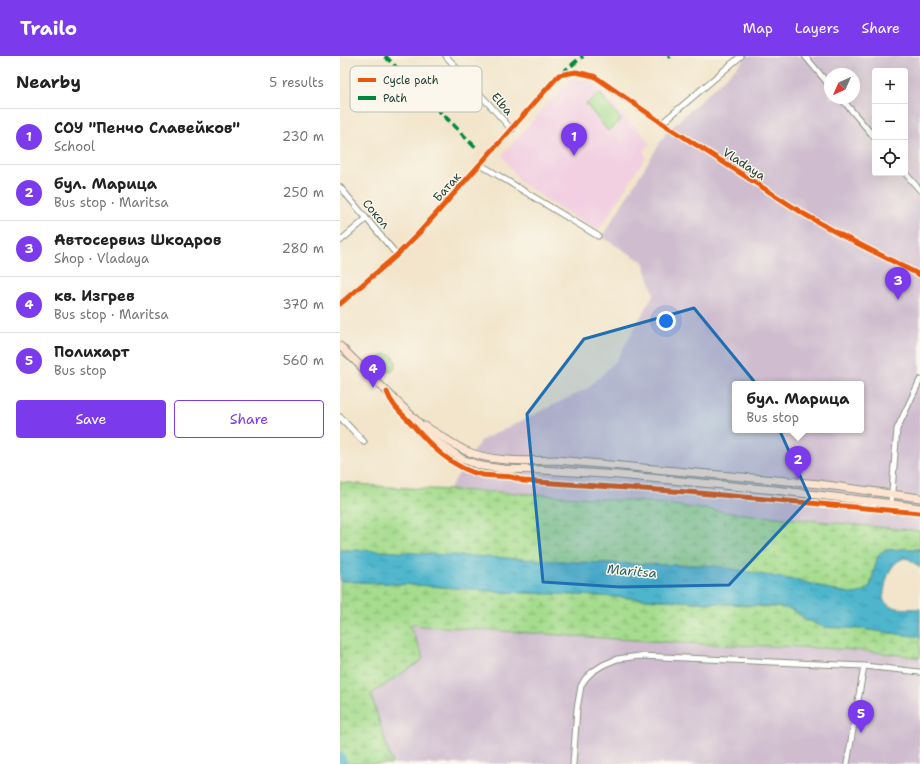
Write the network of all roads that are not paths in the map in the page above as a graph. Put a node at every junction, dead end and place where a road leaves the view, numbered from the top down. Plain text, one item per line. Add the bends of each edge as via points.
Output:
1 (446, 56) edge
2 (741, 56) edge
3 (805, 56) edge
4 (455, 66) edge
5 (559, 75) joint
6 (824, 79) edge
7 (482, 96) edge
8 (845, 104) edge
9 (662, 123) junction
10 (512, 130) junction
11 (872, 135) edge
12 (481, 164) junction
13 (908, 176) edge
14 (340, 187) edge
15 (920, 190) edge
16 (366, 219) junction
17 (598, 236) dead end
18 (340, 241) edge
19 (397, 255) junction
20 (920, 275) edge
21 (340, 304) edge
22 (340, 346) edge
23 (920, 380) edge
24 (340, 417) edge
25 (418, 422) junction
26 (364, 442) dead end
27 (892, 493) junction
28 (920, 498) edge
29 (891, 503) junction
30 (920, 508) edge
31 (864, 666) junction
32 (920, 672) edge
33 (573, 764) edge
34 (847, 764) edge

1 - 4 street, Elba
2 - 9 street
3 - 6 street
5 - 9 street, Vladaya via 576,72 594,76
5 - 10 street, Батак
7 - 10 street, Elba
8 - 11 street
9 - 20 street, Vladaya via 804,214
10 - 12 street, Батак
12 - 17 street
12 - 19 street, Батак
13 - 15 street
14 - 16 street, Сокол
16 - 18 street
16 - 19 street, Сокол
19 - 21 street, Батак
22 - 25 street
23 - 27 street via 897,428
24 - 26 street
25 - 27 street via 465,450 490,458 513,461 556,460
25 - 29 street via 434,440 462,459 482,466 627,476
27 - 28 street
27 - 29 street
29 - 30 street
31 - 32 street
31 - 33 street via 640,656 617,659 592,672 580,686
31 - 34 street

